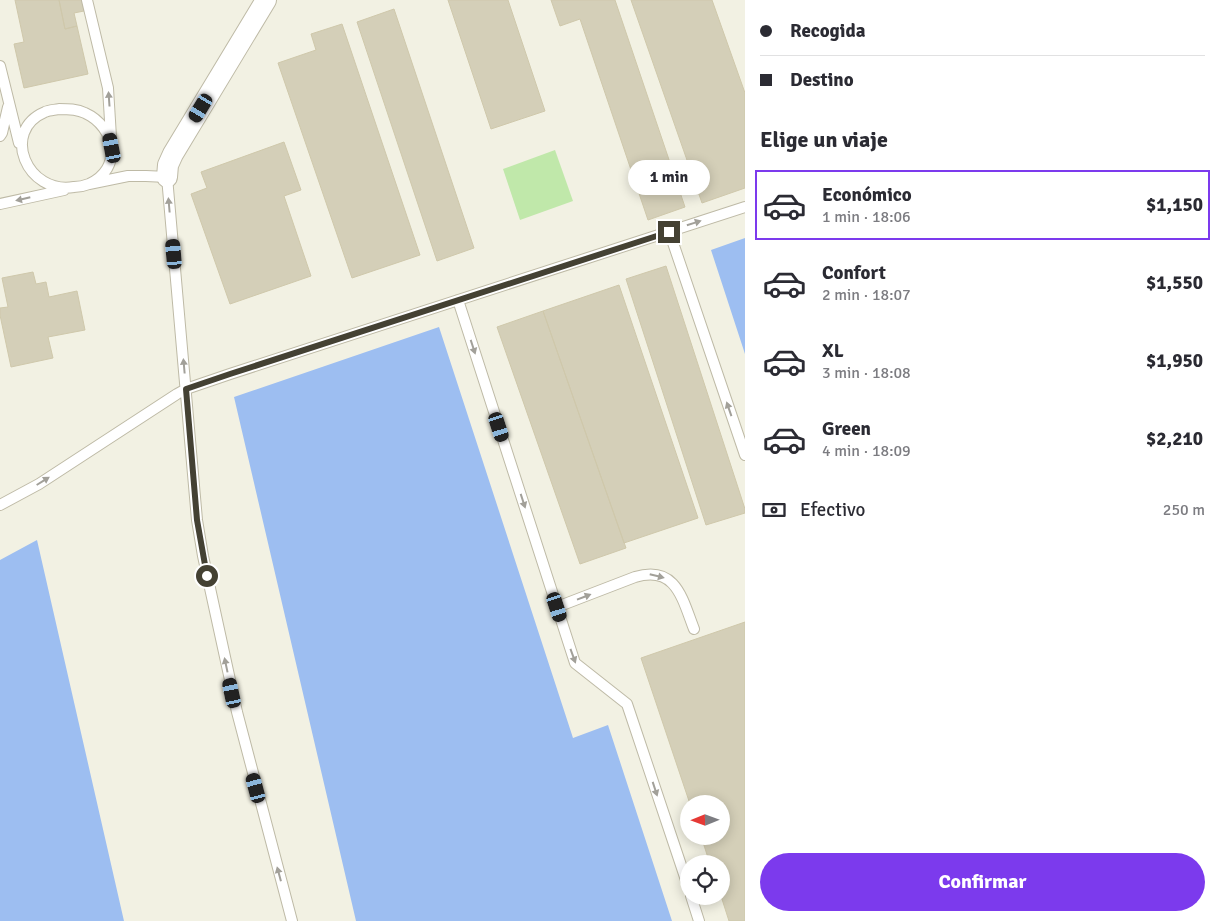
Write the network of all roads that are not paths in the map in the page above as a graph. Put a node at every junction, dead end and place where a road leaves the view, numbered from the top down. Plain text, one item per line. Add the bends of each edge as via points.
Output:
1 (87, 0) edge
2 (266, 0) edge
3 (0, 66) edge
4 (9, 104) junction
5 (0, 136) edge
6 (112, 148) junction
7 (20, 149) junction
8 (167, 177) junction
9 (84, 185) junction
10 (0, 204) edge
11 (745, 207) edge
12 (669, 232) junction
13 (458, 300) junction
14 (186, 389) junction
15 (745, 455) edge
16 (0, 505) edge
17 (557, 607) junction
18 (694, 629) dead end
19 (680, 862) edge
20 (694, 905) edge
21 (292, 921) edge
22 (699, 921) edge

6 -> 1 lane via 108,88
2 - 8 street via 173,154
3 - 4 lane
4 - 5 lane
4 - 7 lane
6 - 7 lane via 106,130 94,118 84,112 60,109 36,116 23,130
6 - 9 lane via 106,170
7 - 9 lane via 27,168 42,182 56,188
8 - 9 lane via 128,176
14 -> 8 lane
9 -> 10 lane
12 -> 11 lane
12 - 13 lane
15 -> 12 lane
13 - 14 lane
13 -> 17 lane
16 -> 14 lane via 39,484
21 -> 14 lane via 236,712 203,556
17 -> 18 lane via 634,577 652,574 674,584
17 -> 19 lane via 575,663 627,704
20 - 22 lane

